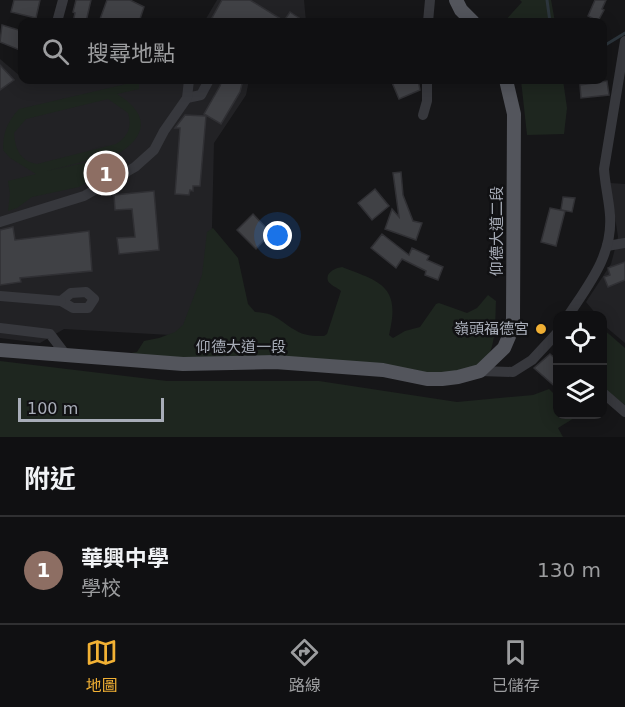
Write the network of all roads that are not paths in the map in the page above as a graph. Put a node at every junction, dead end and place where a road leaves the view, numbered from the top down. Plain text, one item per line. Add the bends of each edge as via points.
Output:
1 (63, 0) edge
2 (430, 0) edge
3 (456, 0) edge
4 (58, 18) edge
5 (428, 18) edge
6 (468, 18) edge
7 (625, 41) edge
8 (189, 84) edge
9 (207, 84) edge
10 (427, 84) edge
11 (507, 84) edge
12 (187, 98) junction
13 (423, 115) dead end
14 (0, 222) edge
15 (625, 243) edge
16 (607, 246) junction
17 (0, 296) edge
18 (61, 301) dead end
19 (571, 311) edge
20 (0, 328) edge
21 (553, 340) edge
22 (0, 350) edge
23 (66, 355) junction
24 (480, 371) junction
25 (607, 396) edge
26 (625, 412) edge

1 - 4 street
2 - 5 street
3 - 6 main road
7 - 16 street via 604,169 610,216
8 - 12 street
9 - 12 street via 201,95
10 - 13 street via 428,102
11 - 24 main road, 仰德大道二段 via 514,114 513,319 504,348
12 - 14 street via 154,150 135,167 84,196
15 - 16 street
16 - 19 street via 601,266
17 - 18 street
20 - 23 street via 50,334
21 - 24 street via 513,372
22 - 23 main road, 仰德大道一段
23 - 24 main road, 仰德大道一段 via 183,364 287,363 382,370 435,379 458,378
25 - 26 street

